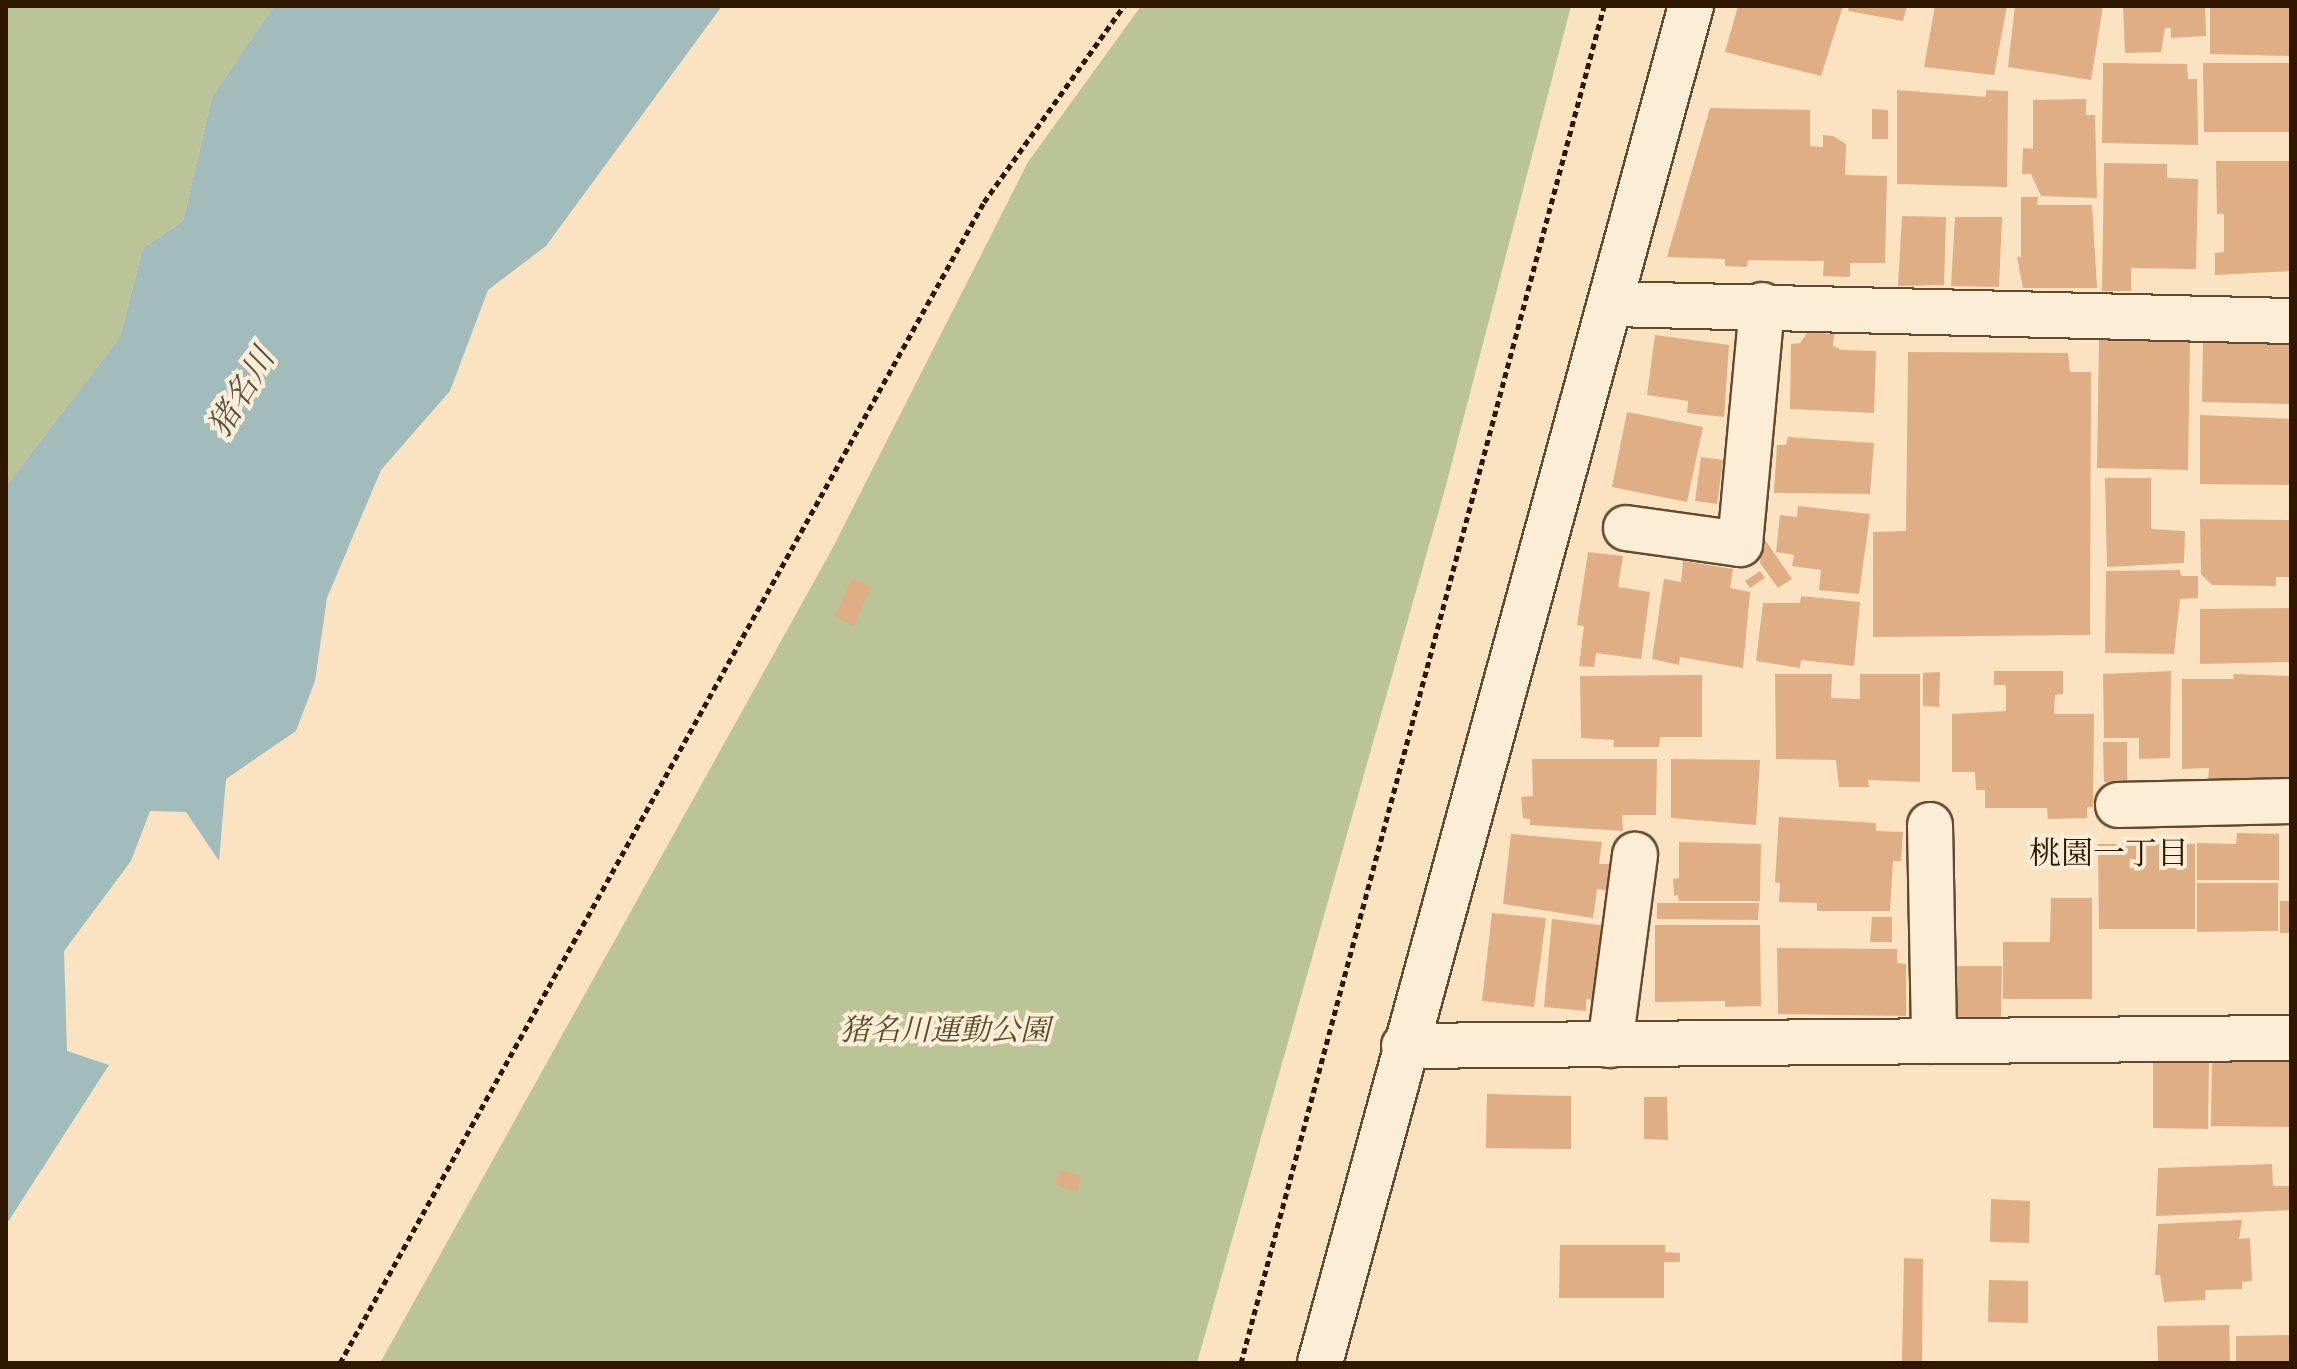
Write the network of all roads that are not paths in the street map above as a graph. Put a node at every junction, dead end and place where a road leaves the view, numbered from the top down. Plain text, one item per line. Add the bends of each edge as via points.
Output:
1 (1691, 6) edge
2 (1613, 304) junction
3 (1762, 305) junction
4 (2291, 321) edge
5 (1626, 528) dead end
6 (2291, 801) edge
7 (2118, 805) dead end
8 (1930, 825) dead end
9 (1635, 855) dead end
10 (2291, 1038) edge
11 (1934, 1041) junction
12 (1610, 1045) junction
13 (1404, 1046) junction
14 (1320, 1363) edge

1 - 2 street
2 - 3 street
2 - 13 street
3 - 4 street
3 - 5 street via 1740,544
6 - 7 street
8 - 11 street
9 - 12 street
10 - 11 street
11 - 12 street
12 - 13 street
13 - 14 street

